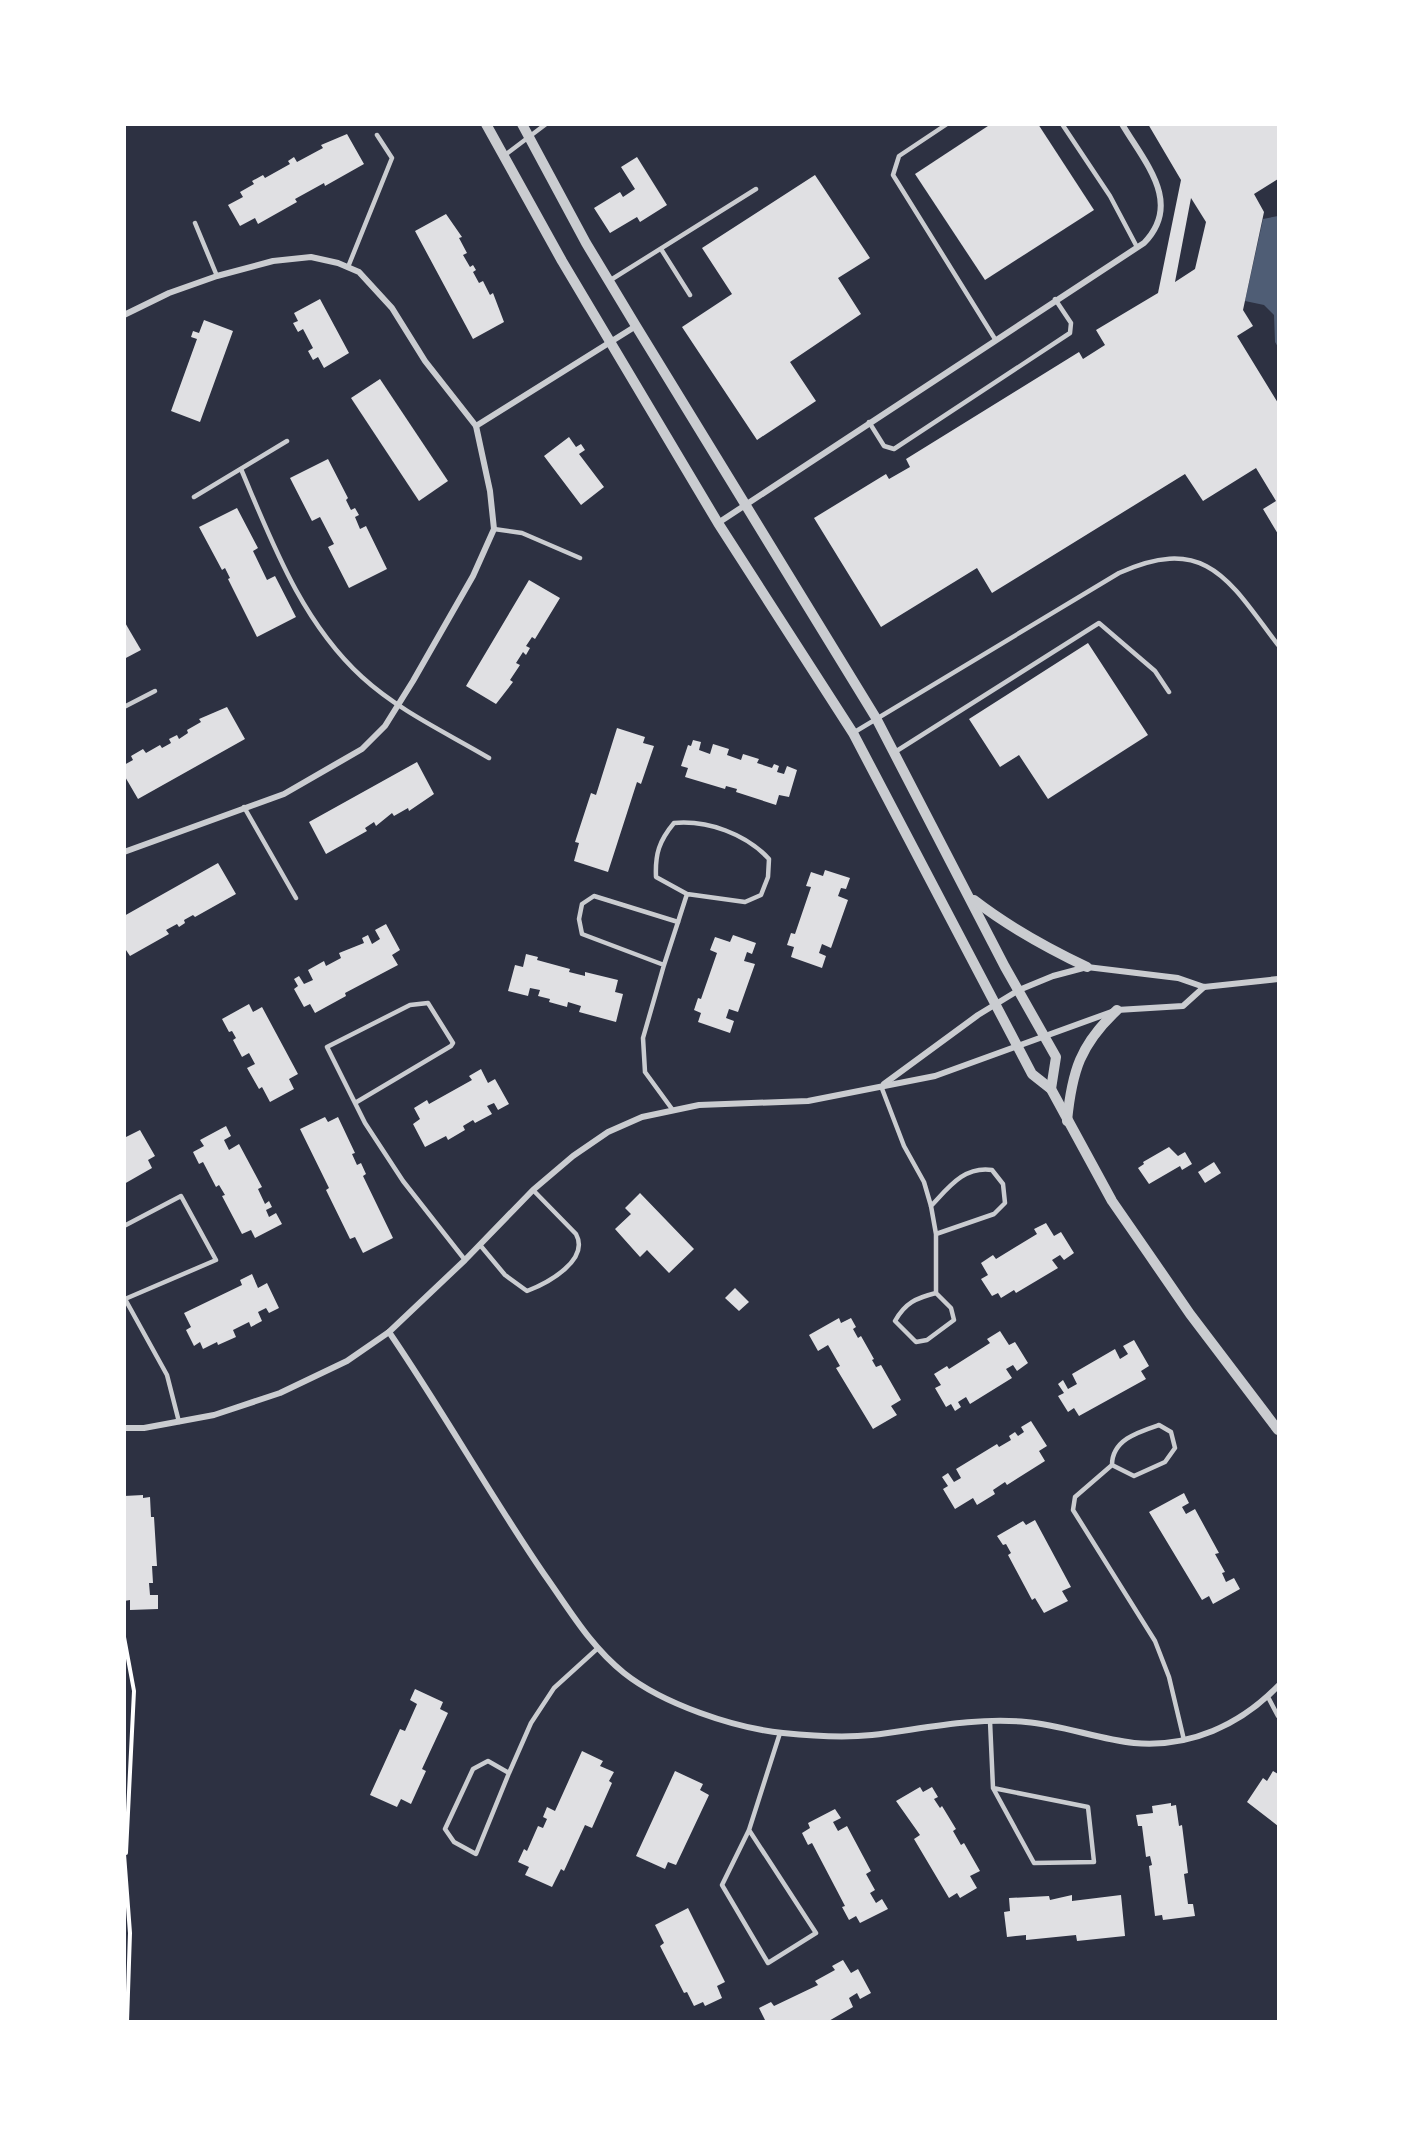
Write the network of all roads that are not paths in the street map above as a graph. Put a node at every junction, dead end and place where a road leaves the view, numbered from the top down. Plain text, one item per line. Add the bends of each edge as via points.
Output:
1 (486, 124) edge
2 (522, 124) edge
3 (546, 124) edge
4 (947, 124) edge
5 (1062, 124) edge
6 (1122, 124) edge
7 (377, 135) dead end
8 (529, 138) junction
9 (503, 156) junction
10 (756, 189) dead end
11 (195, 223) dead end
12 (1137, 247) junction
13 (661, 249) junction
14 (348, 267) junction
15 (217, 276) junction
16 (609, 281) junction
17 (690, 295) dead end
18 (1055, 299) junction
19 (124, 315) edge
20 (636, 326) junction
21 (995, 339) junction
22 (612, 344) junction
23 (869, 422) junction
24 (476, 426) junction
25 (287, 441) dead end
26 (241, 469) junction
27 (195, 497) dead end
28 (745, 505) junction
29 (718, 523) junction
30 (494, 530) junction
31 (580, 558) dead end
32 (1278, 645) edge
33 (155, 691) dead end
34 (1169, 692) dead end
35 (399, 705) junction
36 (124, 707) edge
37 (876, 718) junction
38 (853, 733) junction
39 (894, 752) junction
40 (489, 759) dead end
41 (244, 807) junction
42 (124, 852) edge
43 (687, 894) junction
44 (296, 898) dead end
45 (972, 899) junction
46 (678, 922) junction
47 (664, 965) junction
48 (1086, 967) junction
49 (1278, 979) edge
50 (1204, 987) junction
51 (1019, 990) junction
52 (995, 1005) junction
53 (1117, 1010) junction
54 (1046, 1036) junction
55 (1019, 1046) junction
56 (881, 1086) junction
57 (1051, 1089) junction
58 (355, 1103) junction
59 (672, 1109) junction
60 (1067, 1121) junction
61 (533, 1190) junction
62 (931, 1206) junction
63 (124, 1226) edge
64 (936, 1234) junction
65 (480, 1245) junction
66 (465, 1260) junction
67 (936, 1293) junction
68 (125, 1299) edge
69 (389, 1332) junction
70 (179, 1422) junction
71 (124, 1428) edge
72 (1278, 1430) edge
73 (1112, 1466) junction
74 (598, 1648) junction
75 (1278, 1686) edge
76 (1268, 1697) junction
77 (1278, 1716) edge
78 (990, 1721) junction
79 (780, 1733) junction
80 (1184, 1740) junction
81 (509, 1773) junction
82 (993, 1788) junction
83 (749, 1830) junction

1 - 9 street
2 - 8 street
3 - 8 lane
4 - 21 lane via 899,156 893,175
5 - 12 lane via 1110,196
6 - 12 street via 1161,199 1160,220 1153,234
7 - 14 lane via 393,158
8 - 9 lane
8 - 16 street
9 - 22 street
10 - 13 lane
11 - 15 lane
12 - 18 street
13 - 16 lane
13 - 17 lane
14 - 15 street via 311,257 273,261
14 - 24 street via 359,272 392,308 425,361
15 - 19 street
16 - 20 street
18 - 21 street
18 - 23 lane via 1071,323 1070,333 894,449 884,446
20 - 22 street
20 - 28 street
21 - 23 street
22 - 24 street
22 - 29 street
23 - 28 street
24 - 30 street
25 - 26 lane
26 - 27 lane
26 - 35 lane via 287,577 328,638 362,677
28 - 29 street
28 - 37 street
29 - 38 street
30 - 31 lane via 522,533
30 - 35 street via 473,576
32 - 37 lane via 1244,599 1212,567 1168,558 1141,563 1119,573
33 - 36 lane
34 - 39 lane via 1155,671 1099,623
35 - 40 lane
35 - 41 street via 362,749 284,794
37 - 38 lane
37 - 39 street
38 - 52 street
39 - 45 street
41 - 42 street
41 - 44 lane
43 - 43 lane via 745,902 761,895 769,859 757,845 734,834 687,822 674,823 655,857 656,877
43 - 46 lane
45 - 48 street via 1046,948
45 - 51 street
46 - 47 lane
46 - 47 lane via 594,896 582,903 582,934
47 - 59 lane via 642,1038 645,1072
48 - 50 street via 1178,978
48 - 51 street
49 - 50 street
50 - 53 street via 1183,1006
51 - 52 street
51 - 54 street
52 - 55 street
52 - 56 street
53 - 54 street
53 - 60 street via 1090,1037 1081,1053 1070,1091
54 - 55 street
54 - 57 street via 1056,1057
55 - 56 street via 976,1058 935,1076
55 - 57 street via 1032,1074
56 - 59 street via 808,1101
56 - 62 lane
57 - 60 street
58 - 58 lane via 451,1046 453,1043 428,1003 410,1005 327,1047
58 - 66 lane via 402,1181
59 - 61 street via 608,1132
60 - 72 street via 1112,1201 1190,1314
61 - 65 street
61 - 65 lane via 580,1243 579,1252 566,1268 527,1291 505,1275
62 - 64 lane
62 - 64 lane via 960,1177 977,1168 992,1170 1003,1184 1005,1203 994,1214
63 - 68 lane via 181,1196 216,1260
64 - 67 lane
65 - 66 street
66 - 69 street
67 - 67 lane via 917,1297 902,1308 895,1321 916,1342 927,1340 954,1320 951,1308
68 - 70 lane via 167,1375
69 - 70 street via 347,1361 306,1382 214,1415
69 - 74 street via 431,1393 514,1531
70 - 71 street
73 - 73 lane via 1134,1476 1165,1462 1175,1448 1171,1432 1159,1425 1121,1442 1112,1454
73 - 80 lane via 1075,1497 1072,1509 1155,1641 1169,1677
74 - 79 street via 626,1674 662,1695 735,1723
74 - 81 lane via 554,1688 531,1723
75 - 76 street
76 - 77 lane
76 - 80 street via 1233,1722 1207,1735
78 - 79 street via 870,1735
78 - 80 street via 1024,1722 1135,1743
78 - 82 lane
79 - 83 lane
81 - 81 lane via 488,1761 473,1769 446,1829 454,1842 476,1854
82 - 82 lane via 1034,1863 1094,1862 1088,1807
83 - 83 lane via 816,1933 768,1963 723,1885

